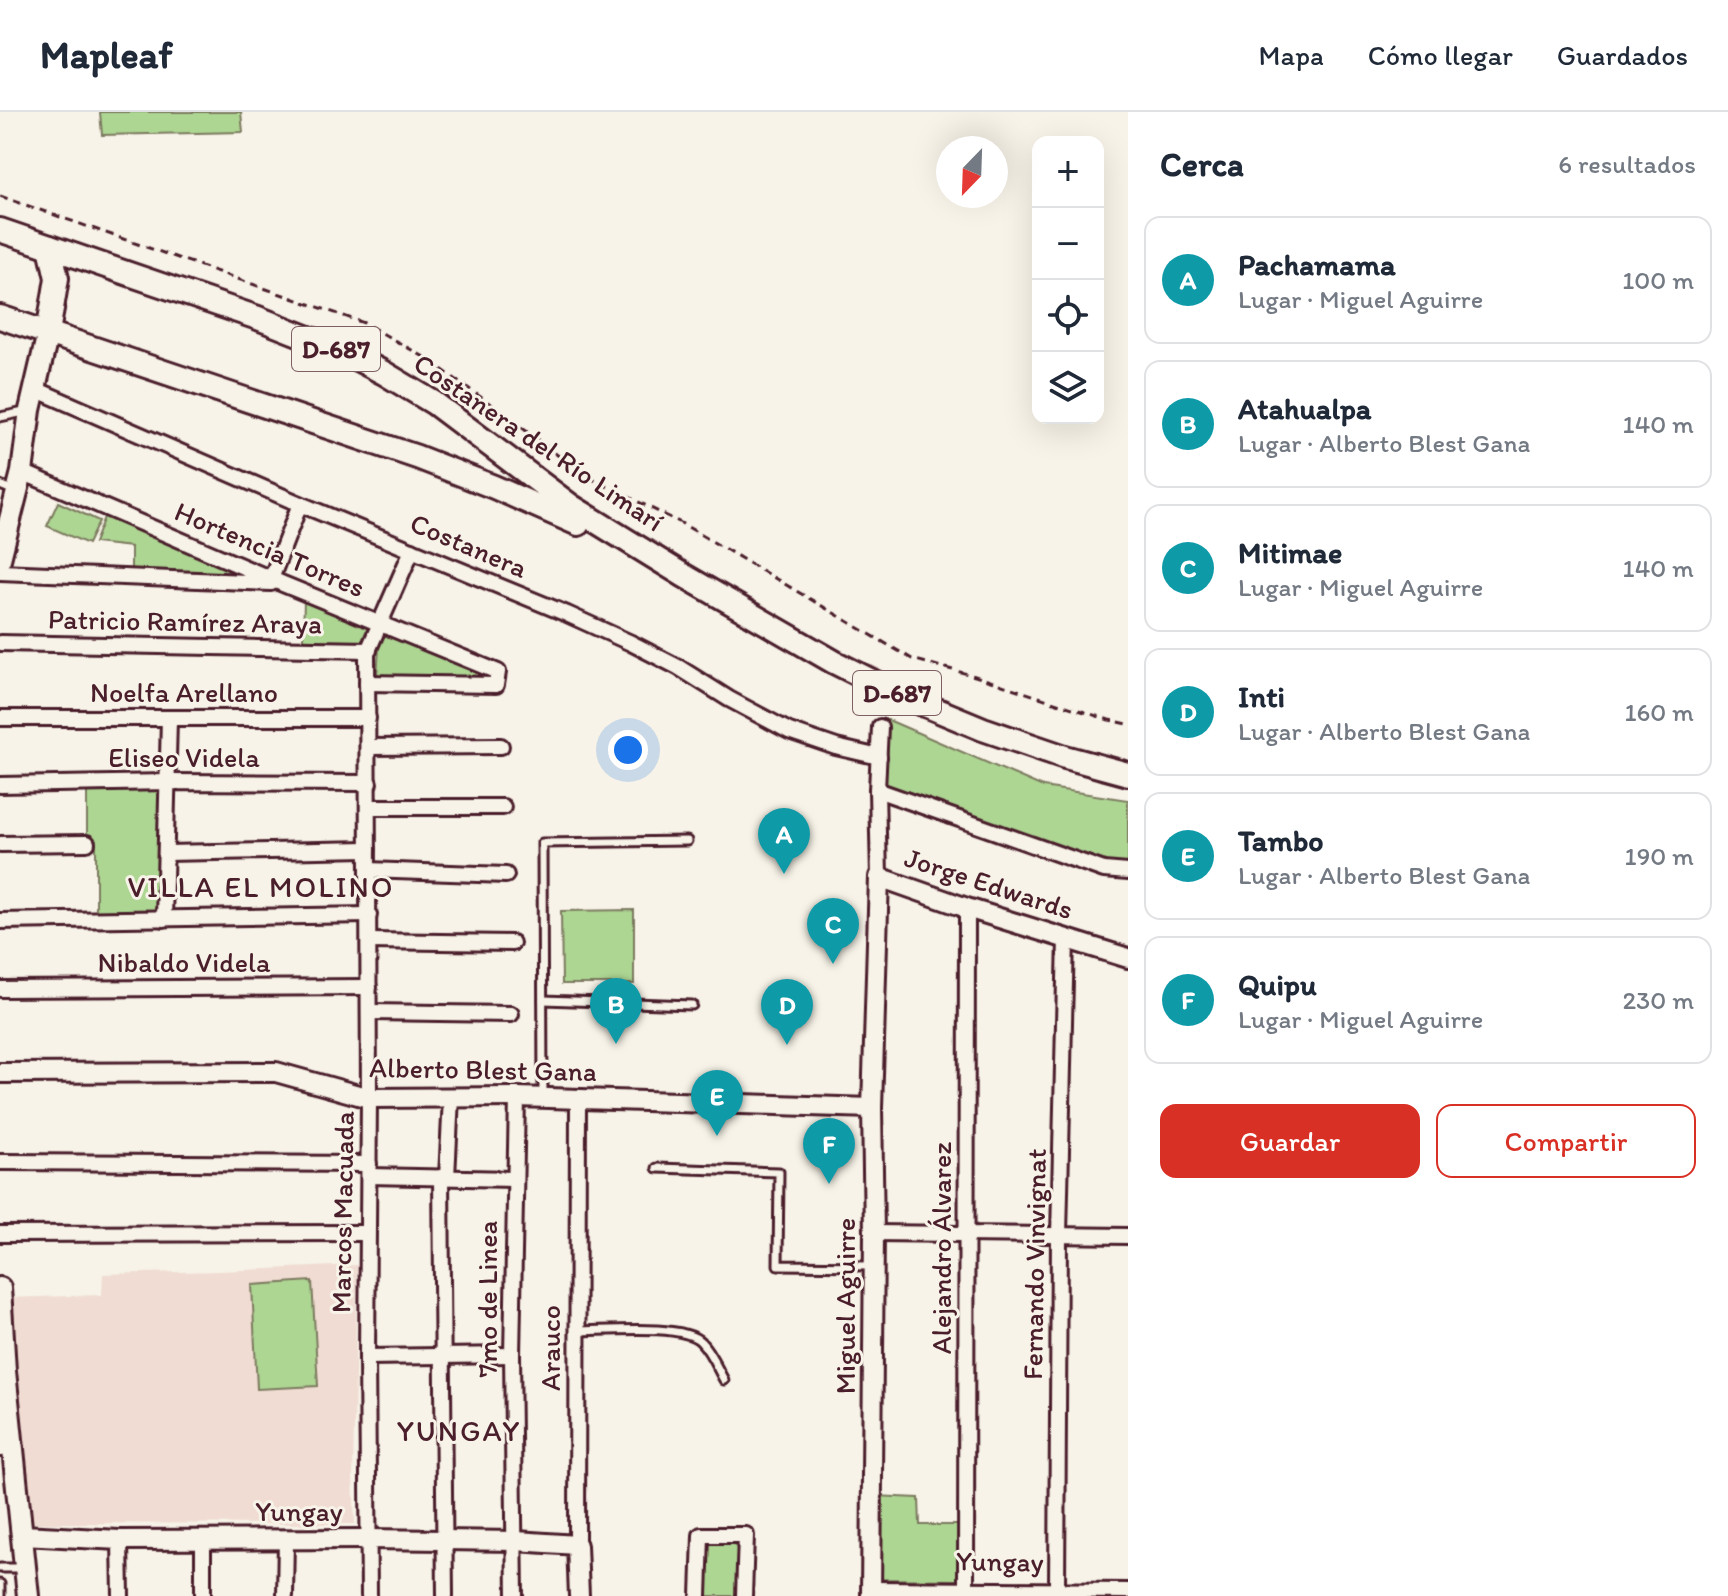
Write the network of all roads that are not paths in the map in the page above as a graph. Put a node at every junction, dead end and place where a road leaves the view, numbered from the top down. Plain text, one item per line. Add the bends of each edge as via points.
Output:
1 (0, 230) edge
2 (50, 247) junction
3 (0, 317) edge
4 (48, 333) junction
5 (35, 389) junction
6 (30, 410) junction
7 (0, 417) edge
8 (13, 483) edge
9 (300, 504) junction
10 (412, 550) junction
11 (0, 559) edge
12 (0, 572) edge
13 (683, 575) junction
14 (277, 581) junction
15 (380, 623) junction
16 (0, 643) edge
17 (369, 650) junction
18 (367, 683) junction
19 (0, 718) edge
20 (169, 718) junction
21 (368, 718) junction
22 (880, 727) dead end
23 (501, 746) dead end
24 (368, 747) junction
25 (879, 757) junction
26 (1128, 774) edge
27 (169, 782) junction
28 (369, 783) junction
29 (0, 785) edge
30 (877, 790) junction
31 (368, 807) junction
32 (503, 807) dead end
33 (687, 841) dead end
34 (87, 843) dead end
35 (0, 844) edge
36 (368, 849) junction
37 (166, 853) junction
38 (368, 870) junction
39 (1128, 872) edge
40 (506, 875) dead end
41 (879, 877) junction
42 (967, 908) junction
43 (369, 915) junction
44 (164, 919) junction
45 (0, 921) edge
46 (1066, 938) junction
47 (369, 941) junction
48 (512, 943) dead end
49 (1128, 958) edge
50 (369, 987) junction
51 (0, 989) edge
52 (543, 1000) junction
53 (692, 1005) dead end
54 (369, 1012) junction
55 (511, 1014) dead end
56 (0, 1073) edge
57 (451, 1097) junction
58 (517, 1097) junction
59 (369, 1098) junction
60 (543, 1098) junction
61 (578, 1099) junction
62 (872, 1108) junction
63 (0, 1162) edge
64 (657, 1168) dead end
65 (369, 1170) junction
66 (444, 1177) junction
67 (514, 1179) junction
68 (367, 1233) junction
69 (874, 1233) junction
70 (0, 1234) edge
71 (967, 1234) junction
72 (1059, 1235) junction
73 (1128, 1236) edge
74 (873, 1266) junction
75 (0, 1288) edge
76 (578, 1331) junction
77 (444, 1355) junction
78 (512, 1355) junction
79 (367, 1357) junction
80 (5, 1371) junction
81 (724, 1380) dead end
82 (1, 1447) edge
83 (22, 1535) junction
84 (203, 1539) junction
85 (286, 1539) junction
86 (368, 1539) junction
87 (120, 1540) junction
88 (444, 1541) junction
89 (516, 1541) junction
90 (577, 1545) junction
91 (0, 1568) edge
92 (25, 1568) junction
93 (0, 1584) edge
94 (966, 1589) junction
95 (1057, 1590) junction
96 (1128, 1591) edge
97 (871, 1592) edge
98 (0, 1596) edge
99 (28, 1596) edge
100 (121, 1596) edge
101 (203, 1596) edge
102 (285, 1596) edge
103 (369, 1596) edge
104 (445, 1596) edge
105 (515, 1596) edge
106 (579, 1596) edge
107 (699, 1596) edge
108 (744, 1596) edge

1 - 2 highway, Costanera del Río Limarí / D-687
2 - 4 highway via 57,278
2 - 13 highway, Costanera del Río Limarí / D-687 via 290,330 367,364 455,419 562,500
3 - 4 highway, Costanera del Río Limarí / D-687
4 - 5 main road
4 - 13 highway, Costanera del Río Limarí / D-687 via 417,457
5 - 6 main road
5 - 9 street, Costanera
6 - 7 lane
6 - 8 main road
8 - 11 main road
8 - 14 street, Hortencia Torres
9 - 10 street, Costanera
9 - 14 street
10 - 15 street, Marcos Macuada
10 - 25 street, Costanera via 631,643 789,731
12 - 14 street
13 - 26 highway, Costanera del Río Limarí / D-687 via 896,693 1027,745
14 - 15 street, Hortencia Torres
15 - 17 street, Marcos Macuada
15 - 18 street, Hortencia Torres via 498,672 496,685
16 - 17 street, Patricio Ramírez Araya
17 - 18 street, Marcos Macuada
18 - 21 street, Marcos Macuada
19 - 20 street, Noelfa Arellano
20 - 21 street, Noelfa Arellano
20 - 27 street
21 - 24 street, Marcos Macuada
22 - 25 street, Miguel Aguirre
23 - 24 street
24 - 28 street, Marcos Macuada
25 - 30 street, Miguel Aguirre
27 - 28 street, Eliseo Videla
27 - 29 street, Eliseo Videla
27 - 37 street
28 - 31 street, Marcos Macuada
30 - 39 street via 1104,870
30 - 41 street, Miguel Aguirre
31 - 32 street
31 - 36 street, Marcos Macuada
33 - 52 lane via 542,843
34 - 35 street
36 - 37 street
36 - 38 street, Marcos Macuada
37 - 44 street
38 - 40 street
38 - 43 street, Marcos Macuada
41 - 42 street, Jorge Edwards
41 - 62 street, Miguel Aguirre
42 - 46 street, Jorge Edwards
42 - 71 street, Alejandro Álvarez
43 - 44 street
43 - 47 street, Marcos Macuada
44 - 45 street
46 - 49 street, Jorge Edwards
46 - 72 street, Fernando Vinvignat
47 - 48 street
47 - 50 street, Marcos Macuada
50 - 51 street, Nibaldo Videla
50 - 54 street, Marcos Macuada
52 - 53 lane
52 - 60 lane
54 - 55 street
54 - 59 street, Marcos Macuada
56 - 59 street, Alberto Blest Gana via 276,1072
57 - 58 street, Alberto Blest Gana
57 - 59 street, Alberto Blest Gana
57 - 66 street
58 - 60 street, Alberto Blest Gana
58 - 67 street, 7mo de Linea
59 - 65 street, Marcos Macuada
60 - 61 street, Alberto Blest Gana
61 - 62 street, Alberto Blest Gana
61 - 76 street, Arauco
62 - 69 street, Miguel Aguirre
63 - 65 street
64 - 74 lane via 779,1172 778,1265
65 - 66 street
65 - 68 street, Marcos Macuada
66 - 67 street
66 - 77 street
67 - 78 street, 7mo de Linea
68 - 70 street
68 - 79 street, Marcos Macuada
69 - 71 street
69 - 74 street, Miguel Aguirre
71 - 72 street
71 - 94 street, Alejandro Álvarez
72 - 73 street
72 - 95 street, Fernando Vinvignat
74 - 97 street, Miguel Aguirre
75 - 80 main road
76 - 81 lane via 674,1330 691,1335 701,1341
76 - 90 street, Arauco
77 - 78 street
77 - 79 street
77 - 88 street
78 - 89 street, 7mo de Linea
79 - 86 street, Marcos Macuada
80 - 82 main road
80 - 83 main road
83 - 87 street, Yungay
83 - 92 main road
84 - 85 street, Yungay
84 - 87 street, Yungay
84 - 101 street
85 - 86 street, Yungay
85 - 102 street
86 - 88 street, Yungay
86 - 103 street, Marcos Macuada
87 - 100 street
88 - 89 street, Yungay
88 - 104 street
89 - 90 street, Yungay
89 - 105 street, 7mo de Linea
90 - 106 street, Arauco
91 - 92 lane
92 - 99 main road
93 - 98 lane
94 - 95 street, Yungay
94 - 97 street, Yungay
95 - 96 street, Yungay
107 - 108 street via 701,1535 746,1535

